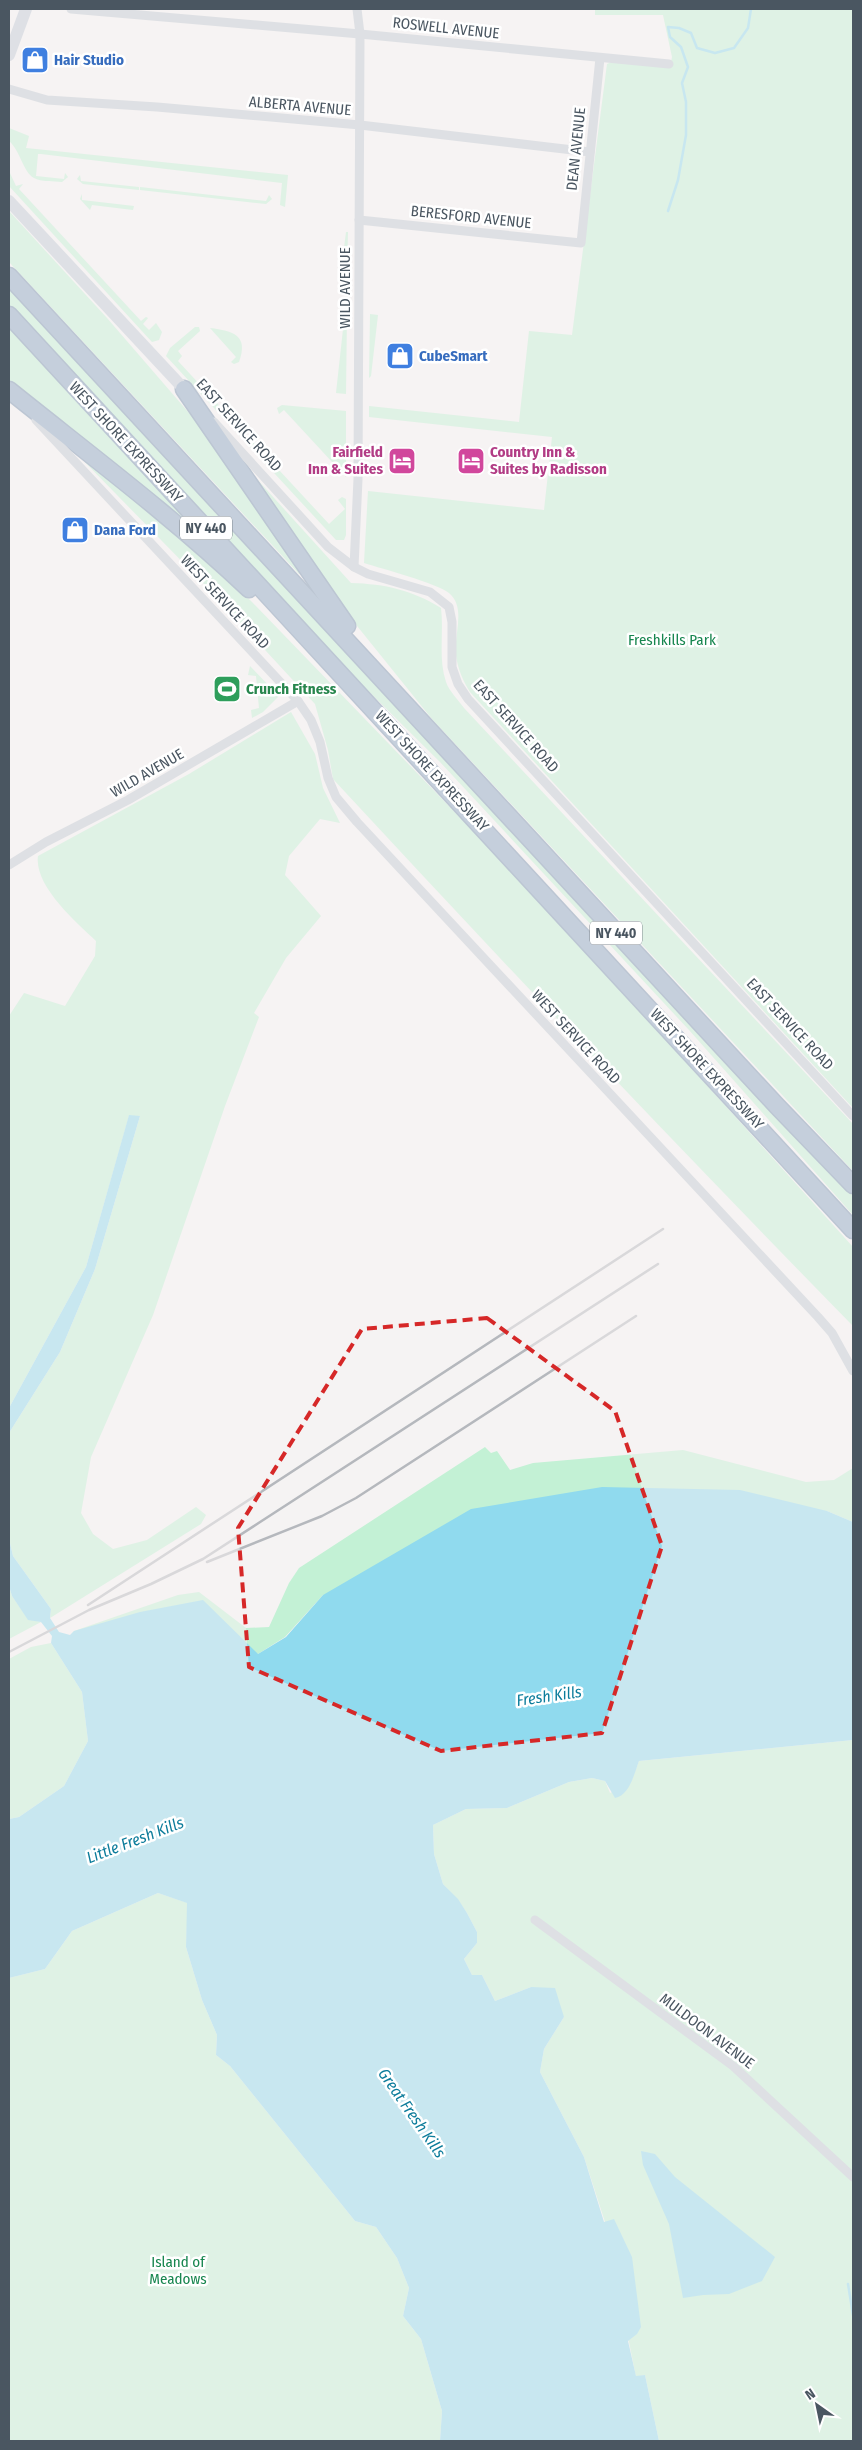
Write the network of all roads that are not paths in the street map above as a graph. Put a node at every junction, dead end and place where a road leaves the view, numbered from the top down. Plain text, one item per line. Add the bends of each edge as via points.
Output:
1 (26, 9) edge
2 (71, 9) edge
3 (358, 9) edge
4 (360, 34) junction
5 (9, 55) edge
6 (600, 58) junction
7 (668, 64) dead end
8 (9, 89) edge
9 (360, 125) junction
10 (590, 152) junction
11 (9, 201) edge
12 (359, 220) junction
13 (581, 243) joint
14 (9, 276) edge
15 (9, 315) edge
16 (184, 389) junction
17 (9, 390) edge
18 (354, 567) junction
19 (380, 678) junction
20 (300, 704) junction
21 (404, 741) junction
22 (9, 865) edge
23 (853, 1116) edge
24 (853, 1185) edge
25 (853, 1230) edge
26 (853, 1371) edge
27 (535, 1920) dead end
28 (853, 2177) edge

1 - 5 main road
2 - 4 street, ROSWELL AVENUE
3 - 4 street, WILD AVENUE
4 - 6 street, ROSWELL AVENUE
4 - 9 street, WILD AVENUE
6 - 7 street, ROSWELL AVENUE
6 - 10 street, DEAN AVENUE
8 - 9 street, ALBERTA AVENUE via 46,100
9 - 10 street, ALBERTA AVENUE
9 - 12 street, WILD AVENUE
10 - 13 street, DEAN AVENUE
11 - 16 main road, EAST SERVICE ROAD
12 - 13 street, BERESFORD AVENUE
12 - 18 street, WILD AVENUE via 358,491
14 - 19 highway, WEST SHORE EXPRESSWAY / NY 440
15 - 21 highway, WEST SHORE EXPRESSWAY / NY 440
16 - 18 street, EAST SERVICE ROAD via 328,546
16 - 19 highway
17 - 20 street, WEST SERVICE ROAD
17 - 21 highway via 194,538
18 - 23 street, EAST SERVICE ROAD via 430,592 449,607 452,667 468,699
19 - 24 highway, WEST SHORE EXPRESSWAY / NY 440
20 - 22 street, WILD AVENUE
20 - 26 street, WEST SERVICE ROAD via 320,742 336,797 818,1317 832,1333
21 - 25 highway, WEST SHORE EXPRESSWAY / NY 440
27 - 28 street, MULDOON AVENUE via 733,2066

